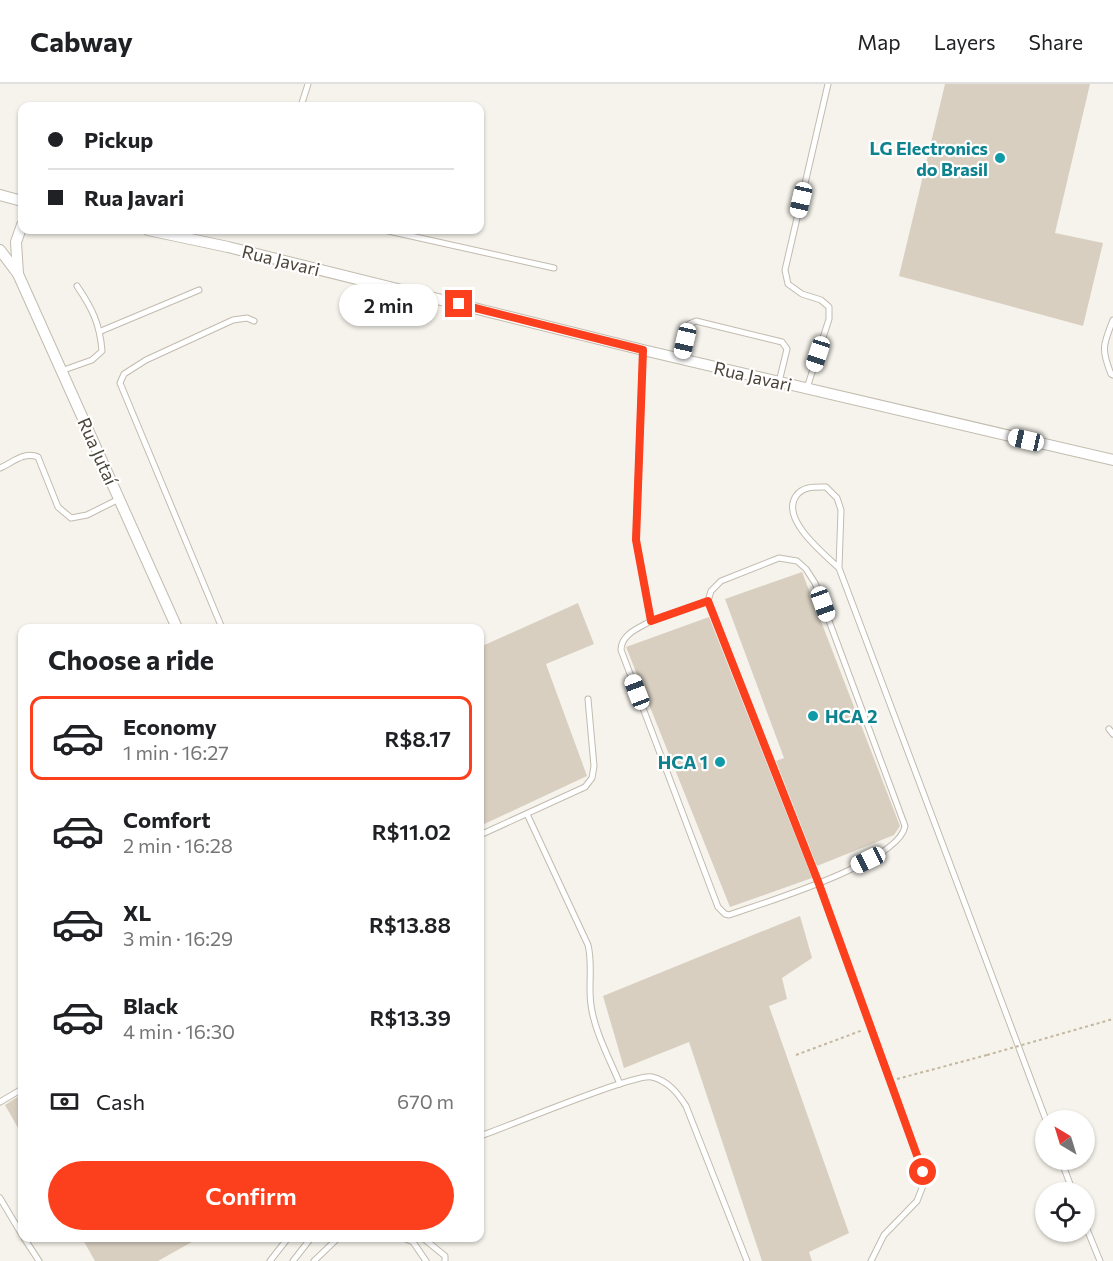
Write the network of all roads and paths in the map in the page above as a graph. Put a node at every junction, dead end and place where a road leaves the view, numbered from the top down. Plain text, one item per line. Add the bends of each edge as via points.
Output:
1 (308, 84) edge
2 (828, 84) edge
3 (302, 102) edge
4 (0, 195) edge
5 (18, 200) edge
6 (19, 234) edge
7 (167, 234) edge
8 (402, 234) edge
9 (0, 250) edge
10 (554, 268) dead end
11 (18, 274) junction
12 (77, 286) dead end
13 (199, 290) dead end
14 (1113, 320) edge
15 (254, 321) dead end
16 (101, 331) junction
17 (643, 350) junction
18 (681, 359) junction
19 (61, 370) junction
20 (1113, 375) edge
21 (779, 382) junction
22 (807, 388) junction
23 (1113, 460) edge
24 (0, 468) edge
25 (119, 499) junction
26 (840, 568) junction
27 (708, 601) junction
28 (651, 621) junction
29 (175, 624) edge
30 (220, 624) edge
31 (588, 699) dead end
32 (527, 814) junction
33 (484, 833) edge
34 (819, 884) junction
35 (1113, 1019) edge
36 (871, 1026) junction
37 (796, 1055) dead end
38 (891, 1081) junction
39 (620, 1084) junction
40 (18, 1091) edge
41 (0, 1102) edge
42 (1042, 1110) edge
43 (484, 1135) edge
44 (0, 1198) edge
45 (18, 1228) edge
46 (27, 1242) edge
47 (285, 1242) edge
48 (308, 1242) edge
49 (334, 1242) edge
50 (412, 1242) edge
51 (428, 1242) edge
52 (1092, 1242) edge
53 (39, 1261) edge
54 (270, 1261) edge
55 (293, 1261) edge
56 (314, 1261) edge
57 (426, 1261) edge
58 (445, 1261) edge
59 (747, 1261) edge
60 (871, 1261) edge
61 (1100, 1261) edge

1 - 3 lane
2 - 22 lane via 785,270 788,284 829,307 829,319
4 - 5 street
6 - 11 street, Rua Jutaí
7 - 17 street, Rua Javari
8 - 10 lane
9 - 11 street, Rua Jutaí
11 - 19 street, Rua Jutaí
12 - 16 lane
13 - 16 lane
14 - 20 lane via 1103,353
15 - 30 lane via 233,321 146,360 124,374 120,383
16 - 19 lane via 102,351 92,360
17 - 18 street, Rua Javari
17 - 28 lane via 636,540
18 - 21 street, Rua Javari
18 - 21 lane via 689,324 696,321 782,342 787,349
19 - 25 street, Rua Jutaí
21 - 22 street, Rua Javari
22 - 23 street, Rua Javari
24 - 25 lane via 24,455 38,457 58,507 71,518 87,515
25 - 29 street, Rua Jutaí
26 - 26 lane via 795,521 791,507 796,495 810,486 826,487 837,498 841,510
26 - 42 lane
27 - 28 lane
27 - 34 lane
27 - 34 lane via 721,581 779,558 797,561 814,583 905,826 904,833 885,851
28 - 34 lane via 626,636 621,650 718,907 729,915
31 - 32 lane via 592,778 585,787
32 - 33 lane
32 - 39 lane via 588,945 592,960 591,1005
34 - 36 lane
35 - 38 path, bridge
36 - 37 path
36 - 38 lane
38 - 60 lane via 924,1184 917,1201 884,1235
39 - 43 lane
39 - 59 lane via 649,1076 665,1081 678,1092
40 - 41 lane
44 - 45 lane
46 - 53 lane
47 - 54 lane
48 - 55 lane
49 - 56 lane
50 - 57 lane
51 - 58 lane via 445,1256
52 - 61 lane

